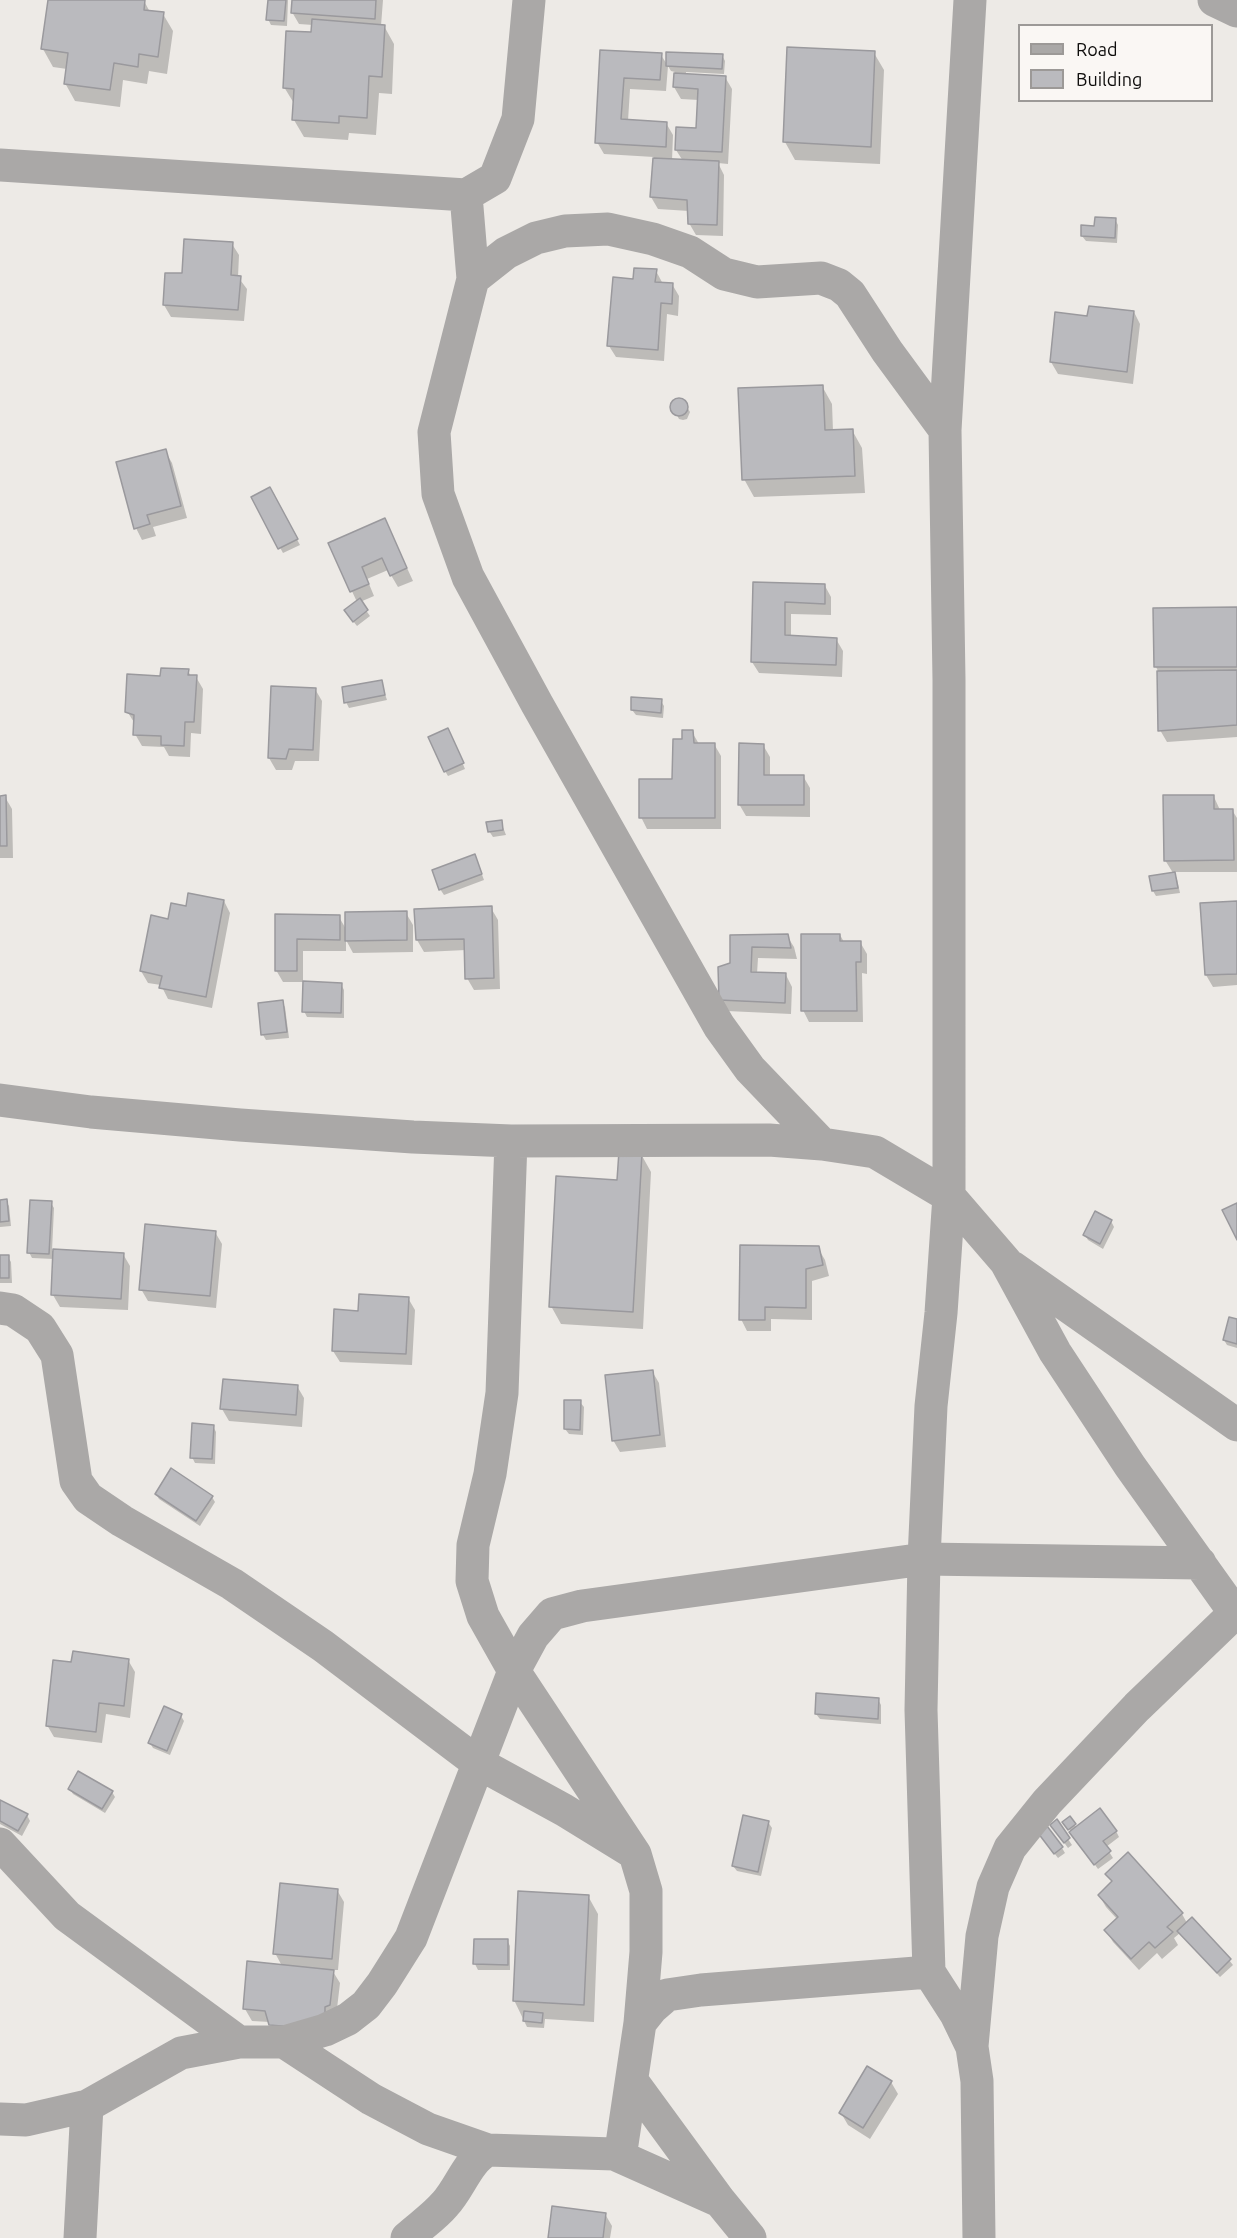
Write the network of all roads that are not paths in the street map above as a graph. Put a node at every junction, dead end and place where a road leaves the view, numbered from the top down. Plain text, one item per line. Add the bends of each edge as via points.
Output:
1 (529, 0) edge
2 (970, 0) edge
3 (1214, 0) edge
4 (1237, 11) edge
5 (0, 165) edge
6 (466, 195) junction
7 (473, 279) junction
8 (945, 430) junction
9 (0, 1100) edge
10 (511, 1141) junction
11 (822, 1144) junction
12 (949, 1196) junction
13 (1006, 1262) junction
14 (0, 1308) edge
15 (1237, 1425) edge
16 (924, 1559) junction
17 (1200, 1563) junction
18 (1236, 1613) edge
19 (514, 1671) junction
20 (478, 1763) junction
21 (0, 1844) edge
22 (635, 1854) junction
23 (929, 1972) junction
24 (640, 2023) junction
25 (238, 2042) junction
26 (285, 2042) junction
27 (972, 2047) junction
28 (632, 2081) junction
29 (87, 2106) junction
30 (0, 2119) edge
31 (488, 2150) junction
32 (614, 2154) junction
33 (719, 2200) junction
34 (80, 2238) edge
35 (406, 2238) edge
36 (750, 2238) edge
37 (979, 2238) edge

1 - 6 street via 518,119 495,178
2 - 8 street
3 - 4 street
5 - 6 street
6 - 7 street
7 - 8 street via 506,253 536,238 565,231 608,229 672,245 724,274 757,282 821,278 850,294
7 - 11 street via 434,432 438,494 468,577 719,1026 750,1069
8 - 12 street
9 - 10 street via 240,1125
10 - 11 street via 769,1140
10 - 19 street via 502,1393 490,1474 473,1545 472,1581 483,1616
11 - 12 street via 875,1152
12 - 13 street
12 - 16 street via 931,1406
13 - 15 street
13 - 17 street via 1054,1352
14 - 20 street via 13,1310 40,1328 57,1355 76,1481 88,1498 242,1590
16 - 17 street
16 - 19 street via 593,1604 552,1614 533,1636
16 - 23 street via 921,1710
17 - 18 street
18 - 27 street via 1137,1707 1010,1848 993,1887 982,1936
19 - 20 street
19 - 22 street
20 - 22 street
20 - 26 street via 411,1938 382,1984 366,2005 348,2019
21 - 25 street via 67,1916
22 - 24 street via 646,1892
23 - 24 street via 667,1995
23 - 27 street
24 - 28 street
25 - 26 street
25 - 29 street via 181,2053
26 - 31 street via 371,2099 428,2129
27 - 37 street via 977,2080
28 - 32 street via 622,2144
28 - 33 street
29 - 30 street via 26,2120
29 - 34 street
31 - 32 street
31 - 35 street via 477,2158 444,2206
32 - 33 street
33 - 36 street

